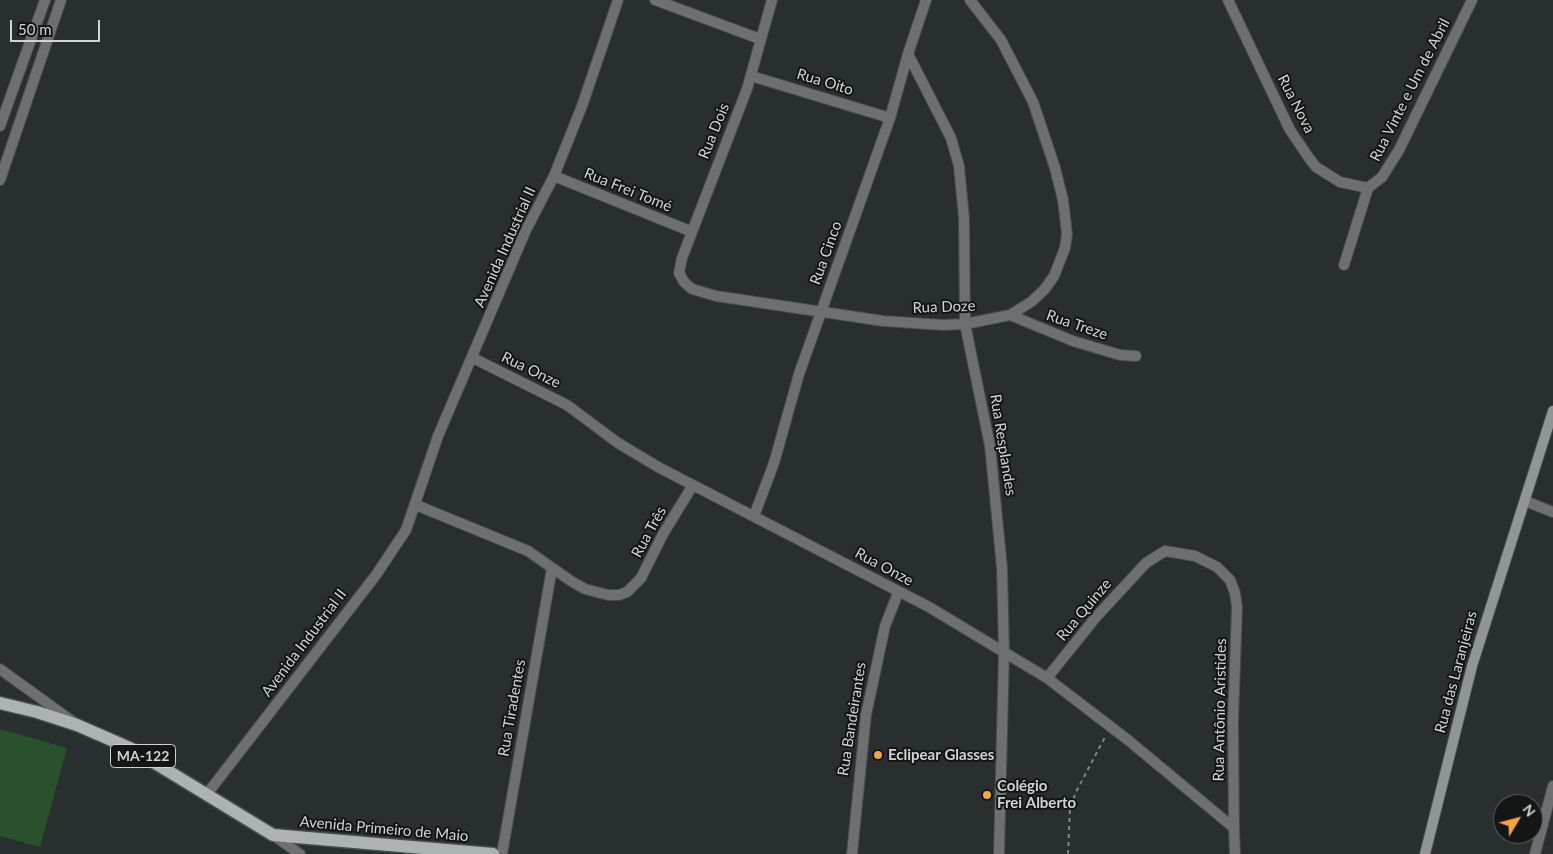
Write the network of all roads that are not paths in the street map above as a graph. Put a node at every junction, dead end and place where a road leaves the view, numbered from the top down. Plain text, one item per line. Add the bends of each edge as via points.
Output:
1 (45, 0) edge
2 (61, 0) edge
3 (618, 0) edge
4 (655, 0) edge
5 (772, 0) edge
6 (926, 0) edge
7 (970, 0) edge
8 (1228, 0) edge
9 (1472, 0) edge
10 (760, 39) junction
11 (908, 54) junction
12 (751, 76) junction
13 (890, 118) junction
14 (0, 126) edge
15 (554, 176) junction
16 (0, 178) edge
17 (1368, 188) junction
18 (690, 231) junction
19 (1344, 265) dead end
20 (679, 273) joint
21 (821, 312) junction
22 (1010, 315) junction
23 (965, 324) junction
24 (1136, 356) dead end
25 (473, 358) junction
26 (1553, 411) edge
27 (693, 484) junction
28 (1525, 501) junction
29 (416, 505) junction
30 (1553, 512) edge
31 (754, 516) junction
32 (552, 568) junction
33 (898, 592) junction
34 (1235, 593) joint
35 (1004, 652) junction
36 (0, 669) edge
37 (1047, 678) junction
38 (0, 703) edge
39 (77, 725) junction
40 (1552, 791) edge
41 (207, 794) junction
42 (1234, 828) junction
43 (273, 836) junction
44 (300, 854) edge
45 (493, 854) edge
46 (502, 854) edge
47 (852, 854) edge
48 (999, 854) edge
49 (1235, 854) edge
50 (1425, 854) edge
51 (1535, 854) edge

1 - 14 street
2 - 16 street
3 - 15 street, Avenida Industrial II via 596,69
4 - 10 street
5 - 10 street, Rua Dois
6 - 11 street, Rua Cinco
7 - 22 street, Rua Doze via 1001,40 1033,102 1056,168 1066,218 1065,248 1054,276 1031,302
8 - 17 street, Rua Nova via 1290,130 1308,158 1328,176 1355,187
9 - 17 street, Rua Vinte e Um de Abril via 1399,150 1382,177
10 - 12 street, Rua Dois
11 - 13 street, Rua Cinco
11 - 23 street, Rua Resplandes via 956,151 964,218
12 - 13 street, Rua Oito
12 - 18 street, Rua Dois
13 - 21 street, Rua Cinco
15 - 18 street, Rua Frei Tomé
15 - 25 street, Avenida Industrial II via 526,230
17 - 19 street
18 - 20 street, Rua Dois
20 - 21 street, Rua Doze via 684,282 702,293
21 - 23 street, Rua Doze via 911,324
21 - 31 street, Rua Cinco via 799,374 774,464
22 - 23 street, Rua Doze
22 - 24 street, Rua Treze via 1074,342
23 - 35 street, Rua Resplandes via 990,446 1002,568
25 - 27 street, Rua Onze via 567,405 618,443
25 - 29 street, Avenida Industrial II via 438,436
26 - 28 street, Rua das Laranjeiras
27 - 31 street, Rua Onze
27 - 32 street, Rua Três via 641,578 627,592 614,595 598,593
28 - 30 street
28 - 50 street, Rua das Laranjeiras via 1472,666
29 - 32 street via 528,551
29 - 41 street, Avenida Industrial II via 391,554
31 - 33 street, Rua Onze
32 - 46 street, Rua Tiradentes
33 - 35 street, Rua Onze
33 - 47 street, Rua Bandeirantes via 885,626 866,715
34 - 37 street, Rua Quinze via 1223,572 1195,556 1165,551 1146,563 1096,617
34 - 42 street, Rua Antônio Aristides
35 - 37 street, Rua Onze
35 - 48 street, Rua Resplandes
36 - 39 street
37 - 42 street, Rua Onze
38 - 39 main road, MA-122
39 - 41 main road, MA-122 via 132,749
40 - 51 street
41 - 43 main road, MA-122
42 - 49 street
43 - 44 street
43 - 45 main road, Avenida Primeiro de Maio / MA-122

